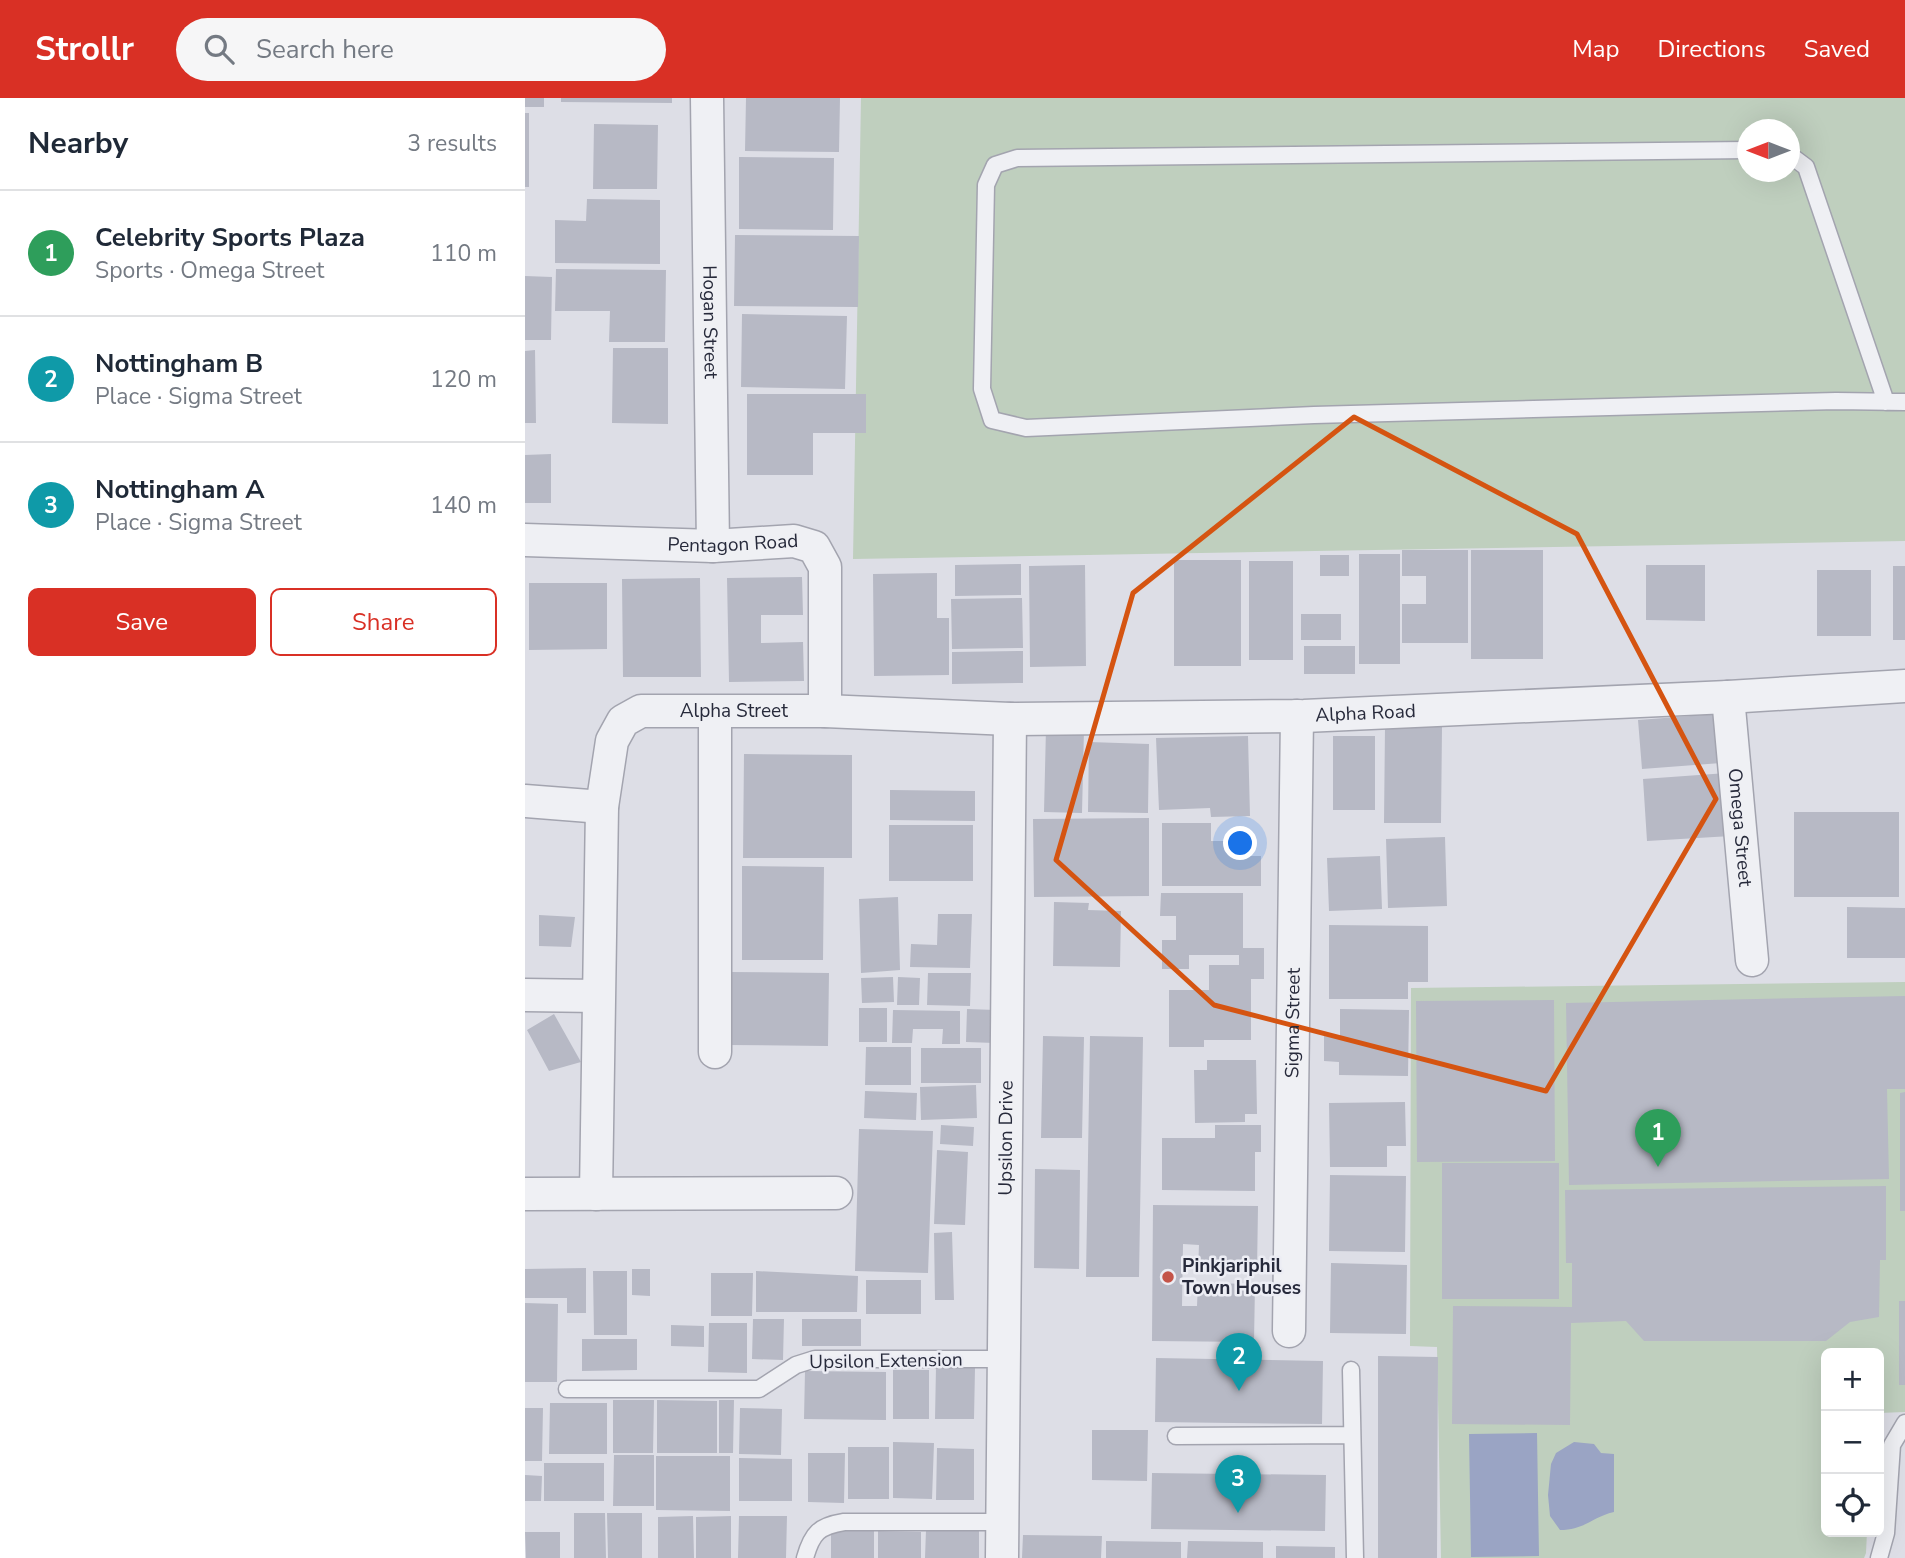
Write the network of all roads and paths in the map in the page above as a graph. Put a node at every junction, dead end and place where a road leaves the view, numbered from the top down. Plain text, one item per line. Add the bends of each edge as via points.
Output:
1 (707, 98) edge
2 (1737, 150) edge
3 (1800, 162) edge
4 (1886, 402) junction
5 (1905, 402) edge
6 (525, 540) edge
7 (713, 546) junction
8 (1905, 686) edge
9 (1728, 697) junction
10 (825, 711) junction
11 (715, 712) junction
12 (1297, 716) junction
13 (1010, 719) junction
14 (525, 802) edge
15 (602, 807) junction
16 (1752, 960) dead end
17 (525, 995) edge
18 (598, 996) junction
19 (715, 1052) dead end
20 (836, 1193) dead end
21 (525, 1194) edge
22 (596, 1195) junction
23 (1289, 1331) dead end
24 (1003, 1359) junction
25 (1352, 1370) dead end
26 (567, 1389) dead end
27 (1905, 1423) edge
28 (1352, 1435) junction
29 (1176, 1436) dead end
30 (1002, 1522) junction
31 (805, 1558) edge
32 (1002, 1558) edge
33 (1355, 1558) edge
34 (1879, 1558) edge

1 - 7 street, Hogan Street
2 - 4 lane via 1017,158 995,165 986,185 982,389 992,420 1026,428 1314,415
3 - 4 lane via 1806,167
4 - 5 lane
6 - 7 street, Pentagon Road
7 - 10 street, Pentagon Road via 794,541 814,547 825,566
8 - 9 street, Alpha Road
9 - 12 street, Alpha Road
9 - 16 street, Omega Street
10 - 11 street, Alpha Street
10 - 13 street, Alpha Road
11 - 15 street, Alpha Street via 641,711 623,722 612,741
11 - 19 street
12 - 13 street, Alpha Road
12 - 23 street, Sigma Street
13 - 24 street, Upsilon Drive
14 - 15 street
15 - 18 street
17 - 18 street
18 - 22 street
20 - 22 street
21 - 22 street
24 - 26 lane, Upsilon Extension via 815,1359 796,1365 759,1389
24 - 30 street, Upsilon Drive
25 - 28 lane
27 - 34 lane via 1892,1445 1886,1533
28 - 29 lane
28 - 33 lane
30 - 31 lane via 825,1525 809,1542
30 - 32 street, Upsilon Drive

